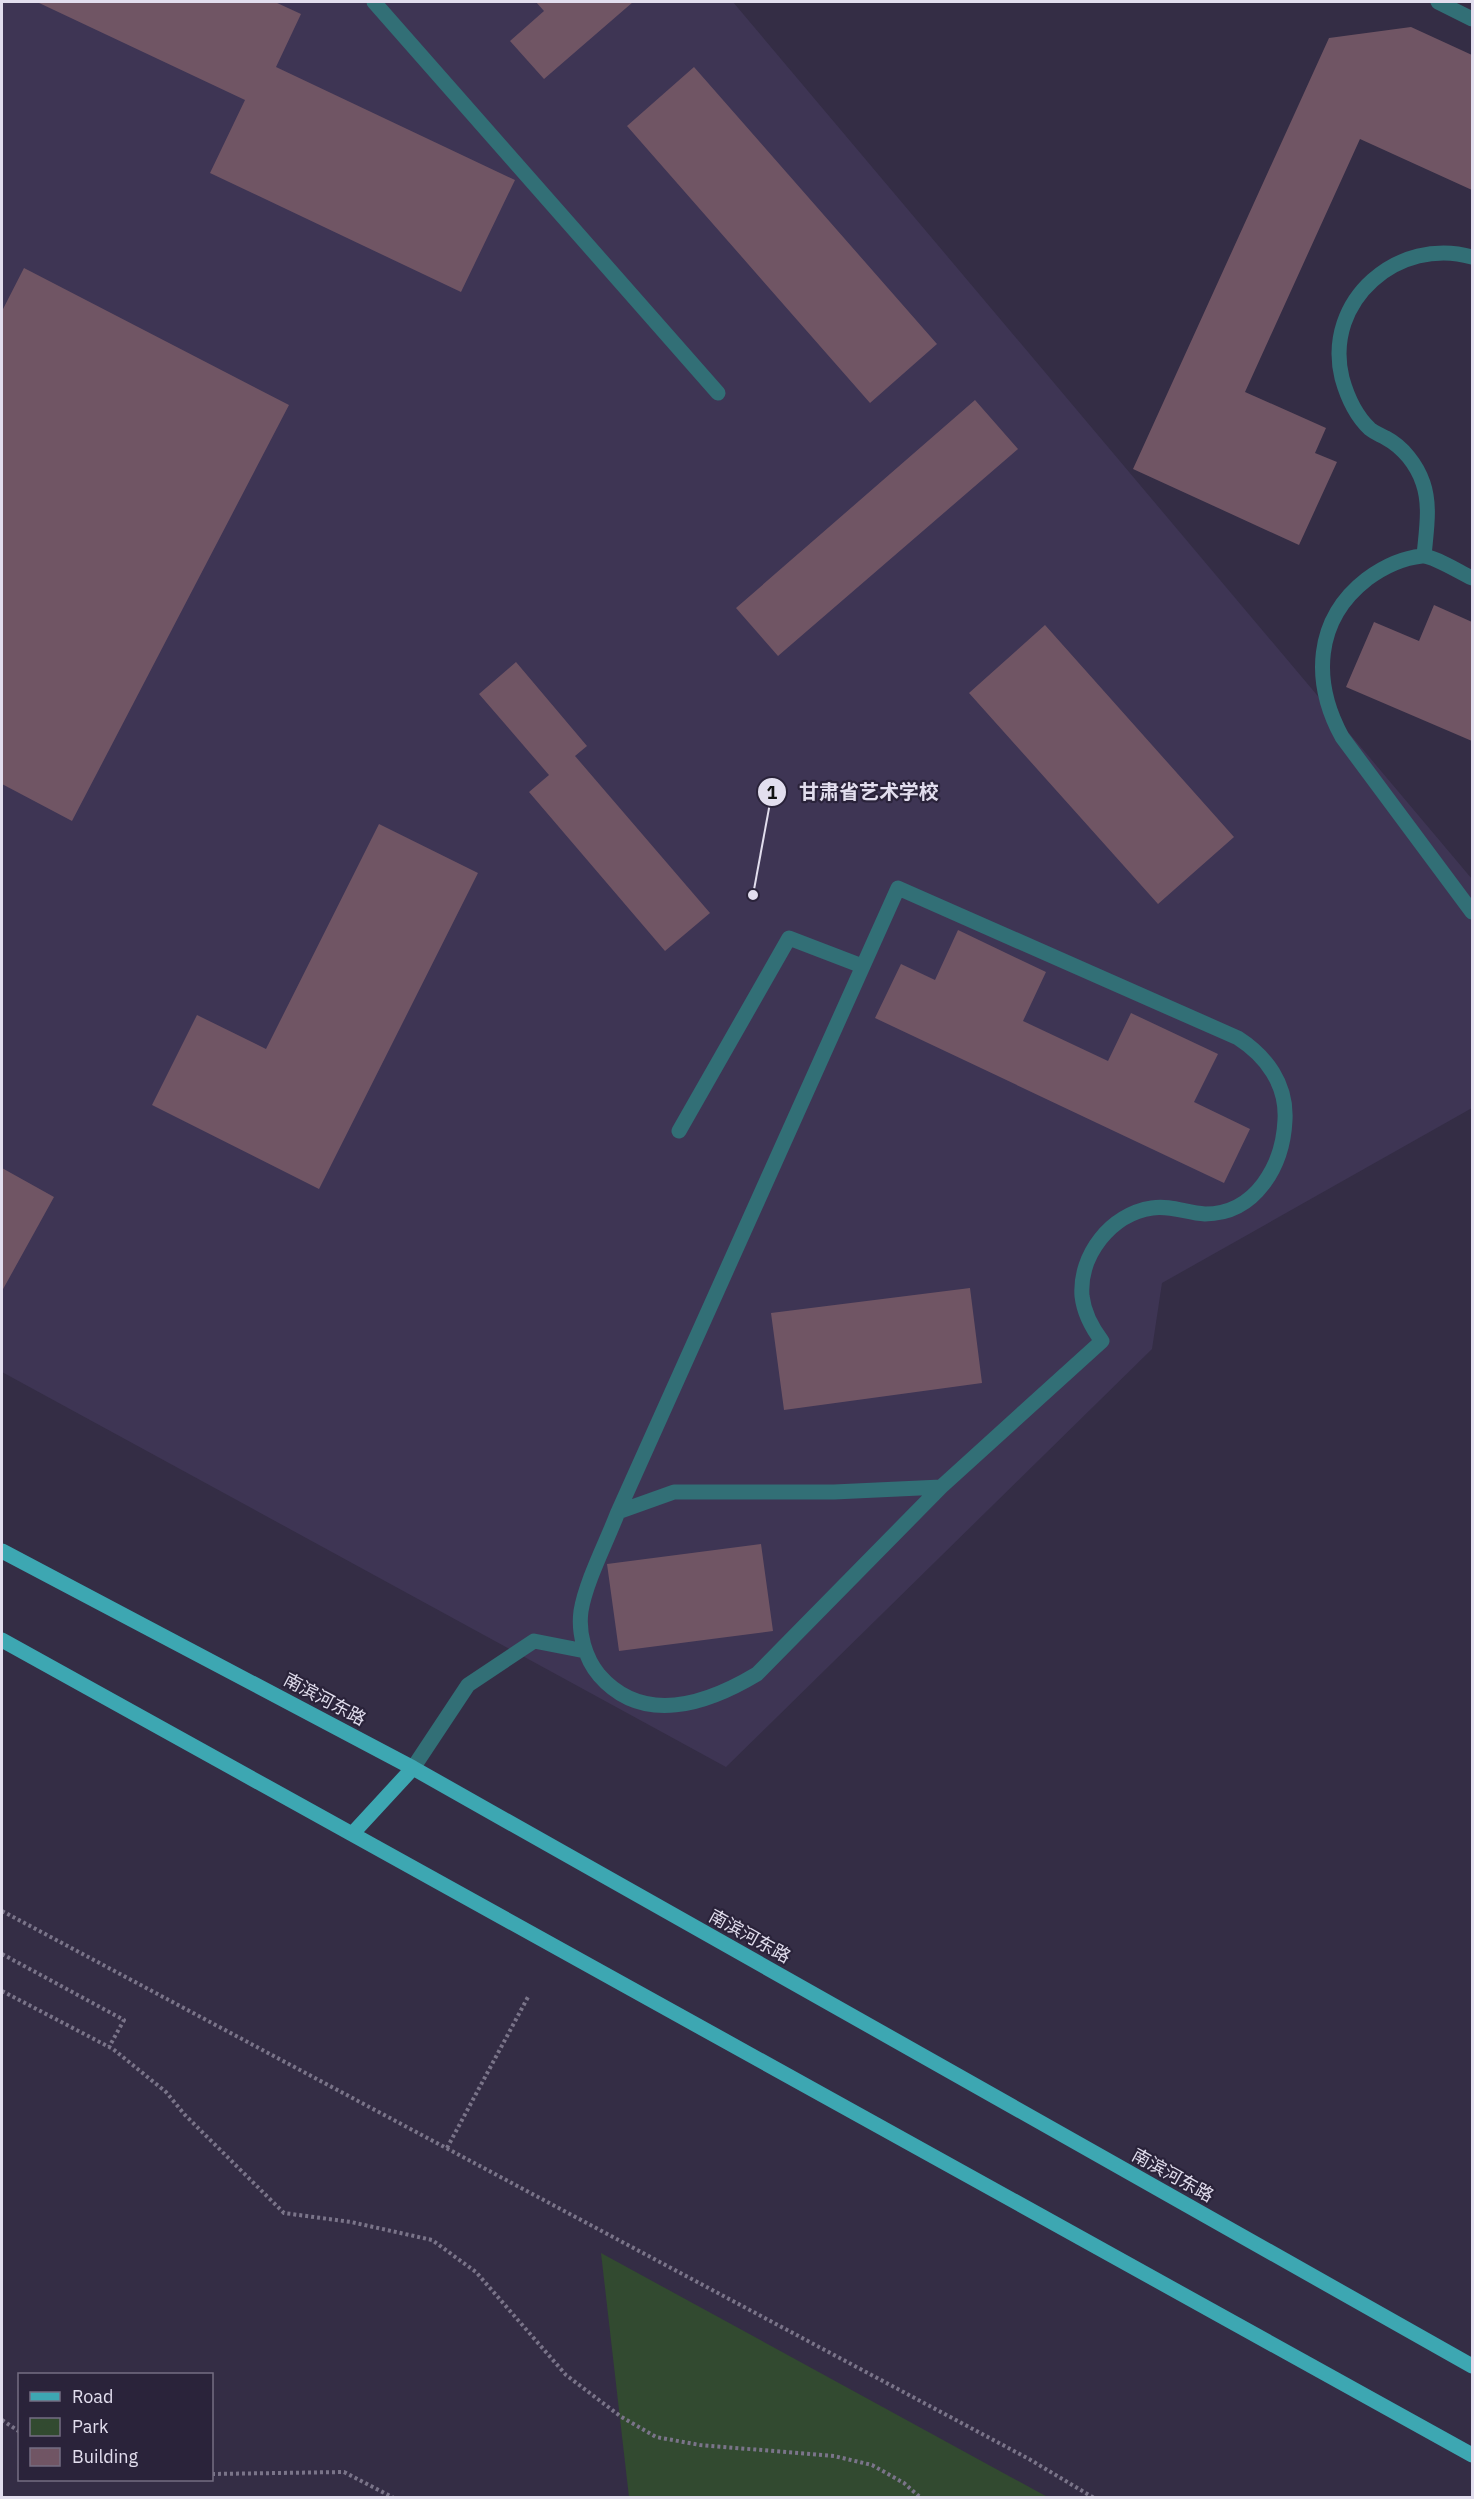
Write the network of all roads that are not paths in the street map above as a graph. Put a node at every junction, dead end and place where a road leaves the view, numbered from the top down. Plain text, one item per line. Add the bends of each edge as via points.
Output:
1 (374, 2) edge
2 (1438, 2) edge
3 (1473, 19) edge
4 (1473, 257) edge
5 (718, 393) dead end
6 (1424, 556) junction
7 (1473, 578) edge
8 (1473, 912) edge
9 (862, 966) junction
10 (679, 1131) dead end
11 (941, 1487) junction
12 (618, 1512) junction
13 (2, 1551) edge
14 (2, 1640) edge
15 (585, 1651) junction
16 (413, 1768) junction
17 (353, 1833) junction
18 (1473, 2366) edge
19 (1473, 2455) edge

1 - 5 lane
2 - 3 lane
4 - 6 lane via 1437,253 1394,264 1360,294 1341,334 1341,376 1347,396 1371,430 1402,450 1423,482 1427,501
6 - 7 lane
6 - 8 lane via 1378,571 1343,603 1324,647 1324,693 1330,716 1342,737
9 - 10 lane via 789,939
9 - 11 lane via 898,888 1238,1038 1264,1059 1282,1092 1284,1132 1274,1169 1264,1185 1237,1206 1208,1214 1172,1207 1151,1208 1112,1225 1098,1240 1083,1279 1082,1296 1092,1328 1102,1341
9 - 12 lane
11 - 12 lane via 674,1492
11 - 15 lane via 757,1674 733,1689 679,1704 641,1703 607,1684
12 - 15 lane via 582,1611
13 - 16 main road, 南滨河东路
14 - 17 main road
15 - 16 lane via 534,1641 468,1685
16 - 17 main road
16 - 18 main road, 南滨河东路
17 - 19 main road

